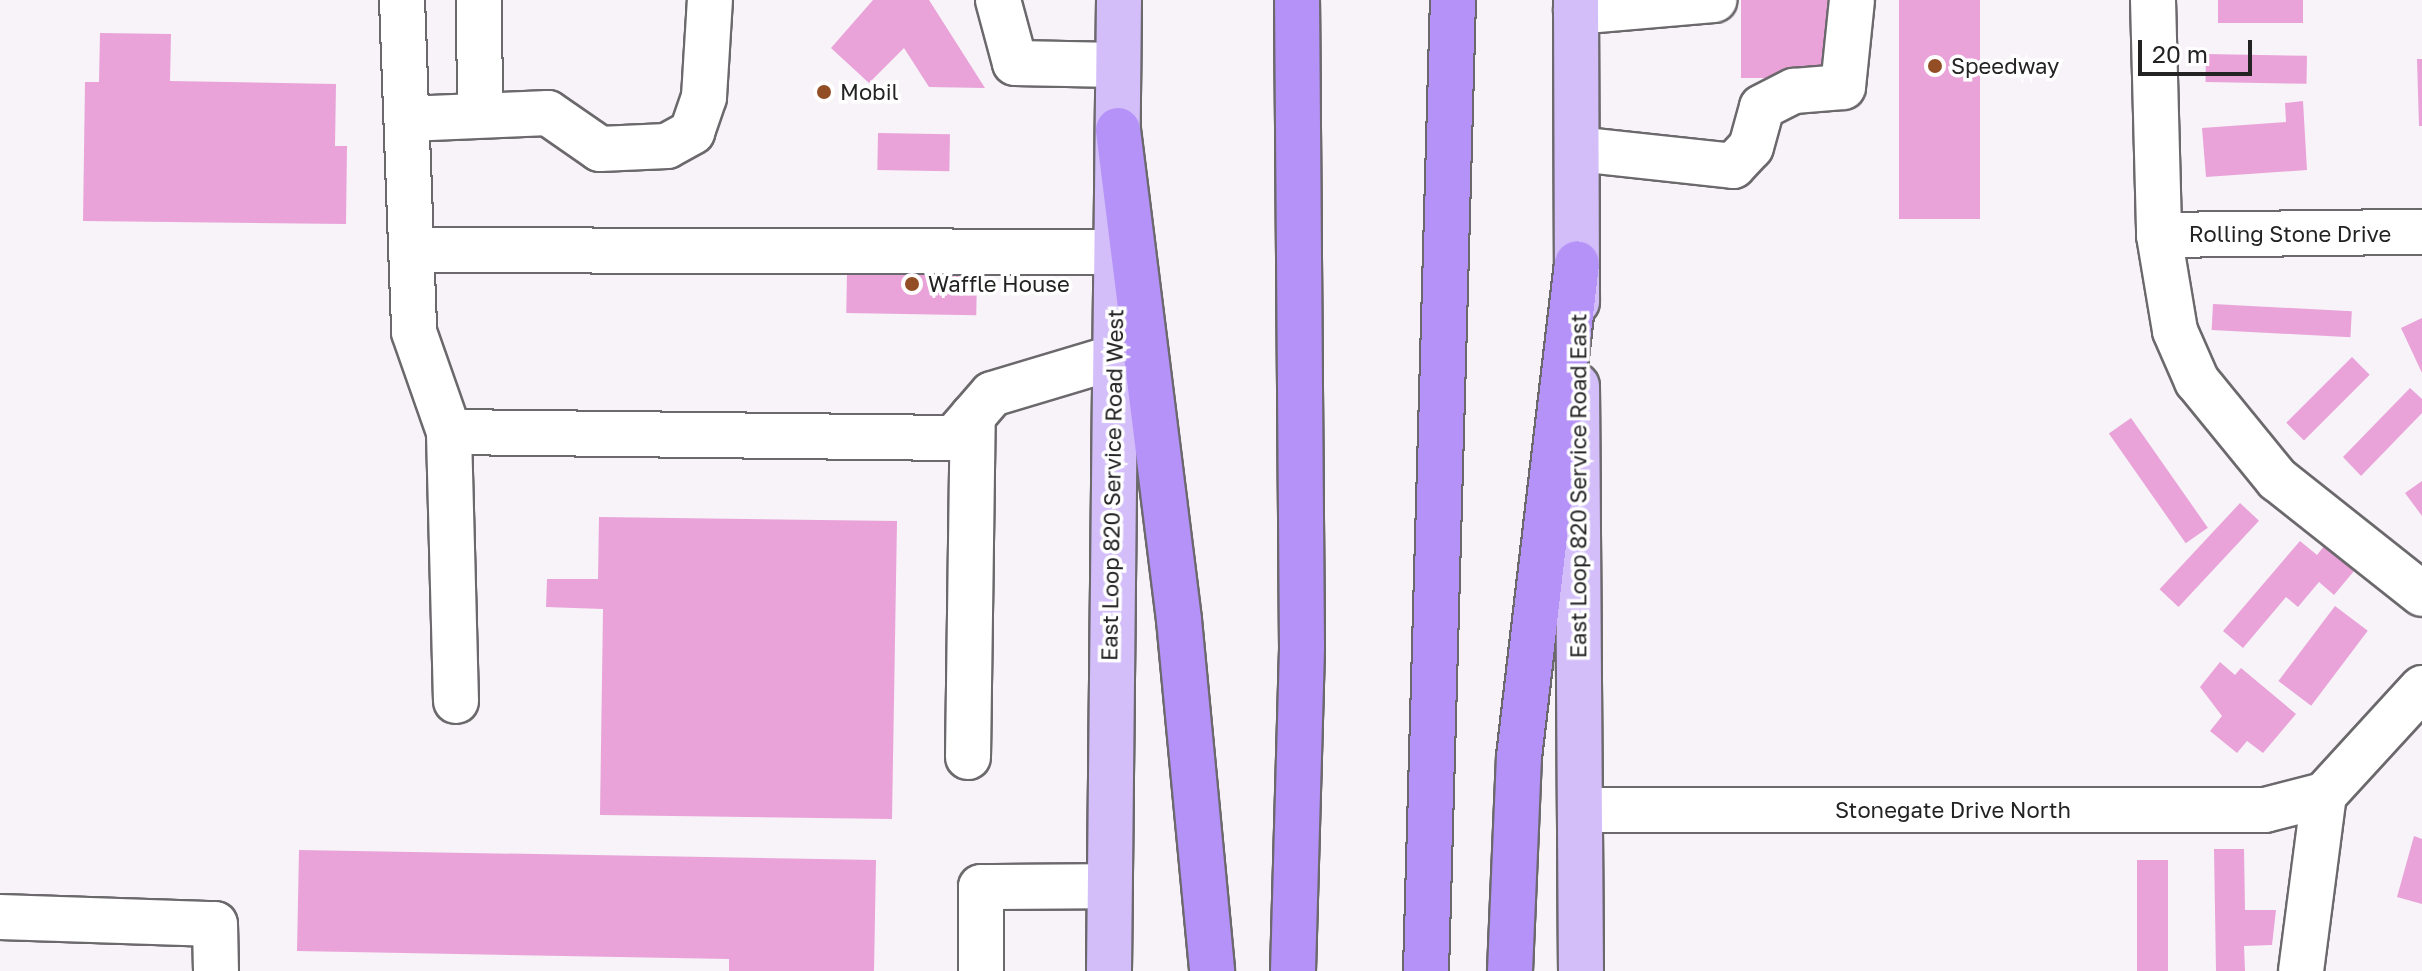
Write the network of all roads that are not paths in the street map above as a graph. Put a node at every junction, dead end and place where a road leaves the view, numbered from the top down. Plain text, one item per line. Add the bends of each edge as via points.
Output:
1 (402, 0) edge
2 (479, 0) edge
3 (710, 0) edge
4 (998, 0) edge
5 (1119, 0) edge
6 (1297, 0) edge
7 (1453, 0) edge
8 (1714, 0) edge
9 (1852, 0) edge
10 (2153, 0) edge
11 (1576, 6) edge
12 (1118, 65) junction
13 (480, 115) junction
14 (407, 119) junction
15 (1118, 130) junction
16 (1577, 149) junction
17 (2422, 232) edge
18 (2159, 235) junction
19 (412, 250) junction
20 (1115, 252) junction
21 (1577, 263) junction
22 (1115, 357) junction
23 (973, 416) junction
24 (449, 432) junction
25 (2422, 594) edge
26 (2422, 688) edge
27 (456, 701) dead end
28 (968, 757) dead end
29 (2324, 795) junction
30 (1580, 810) junction
31 (1109, 886) junction
32 (0, 917) edge
33 (216, 971) edge
34 (981, 971) edge
35 (1109, 971) edge
36 (1212, 971) edge
37 (1293, 971) edge
38 (1426, 971) edge
39 (1510, 971) edge
40 (1581, 971) edge
41 (2301, 971) edge

1 - 14 street
2 - 13 street
3 - 13 street via 704,97 692,132 667,146 600,149 548,113
4 - 12 street via 1015,63
5 - 12 main road, East Loop 820 Service Road West
6 - 37 highway via 1302,647
7 - 38 highway
8 - 11 street
9 - 16 street via 1843,87 1794,91 1762,107 1751,147 1733,166
10 - 18 street
11 - 16 main road, East Loop 820 Service Road East
12 - 15 main road, East Loop 820 Service Road West
13 - 14 street
14 - 19 street
15 - 20 main road, East Loop 820 Service Road West
15 - 36 highway via 1179,620
16 - 21 main road, East Loop 820 Service Road East
17 - 18 street, Rolling Stone Drive
18 - 25 street via 2175,331 2197,381 2277,479
19 - 20 street
19 - 24 street via 414,332
20 - 22 main road, East Loop 820 Service Road West
21 - 30 main road, East Loop 820 Service Road East
21 - 39 highway via 1519,757
22 - 23 street via 992,394
22 - 31 main road, East Loop 820 Service Road West
23 - 24 street via 954,438
23 - 28 street
24 - 27 street
26 - 29 street
29 - 30 street, Stonegate Drive North via 2265,810
29 - 41 street
30 - 40 main road, East Loop 820 Service Road East
31 - 34 street via 981,887
31 - 35 main road, East Loop 820 Service Road West
32 - 33 street via 215,924

